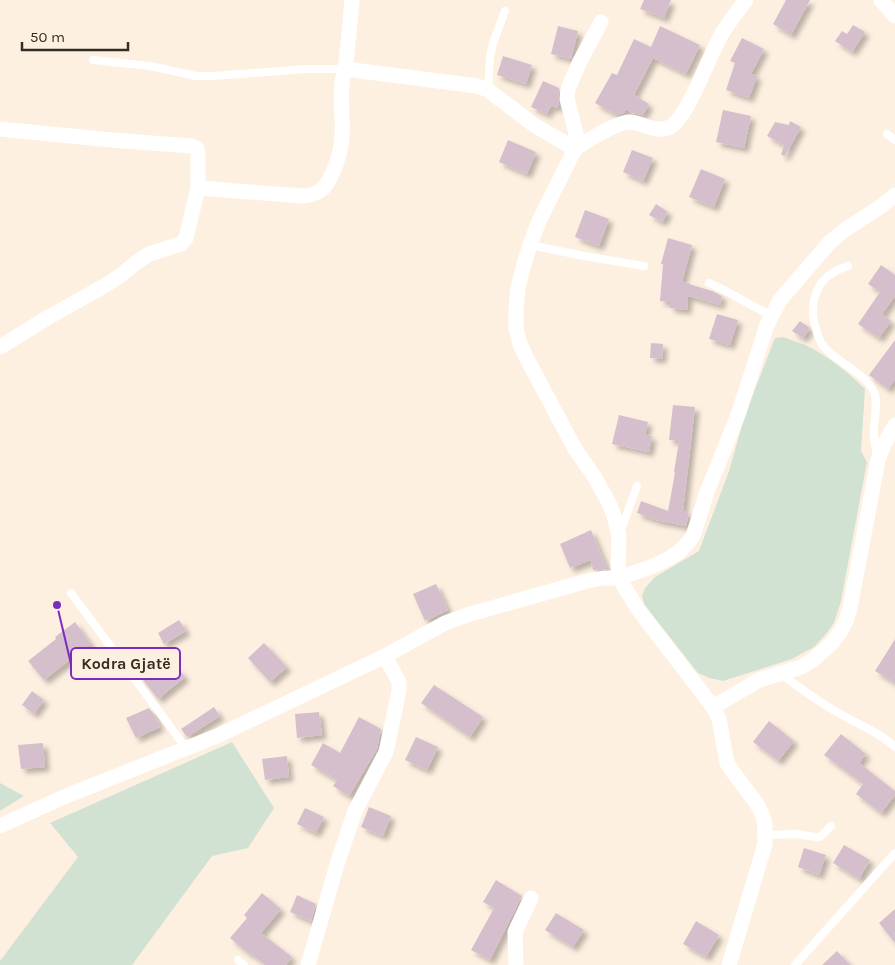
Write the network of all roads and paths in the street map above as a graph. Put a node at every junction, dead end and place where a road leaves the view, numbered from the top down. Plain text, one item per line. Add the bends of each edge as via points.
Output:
1 (352, 0) edge
2 (746, 0) edge
3 (881, 0) edge
4 (505, 10) dead end
5 (895, 16) edge
6 (601, 22) dead end
7 (93, 60) dead end
8 (345, 69) junction
9 (488, 90) junction
10 (0, 129) edge
11 (887, 134) dead end
12 (895, 140) edge
13 (574, 149) junction
14 (198, 188) junction
15 (895, 195) edge
16 (530, 245) junction
17 (644, 266) dead end
18 (848, 266) dead end
19 (709, 283) dead end
20 (771, 315) junction
21 (0, 347) edge
22 (895, 425) edge
23 (878, 460) junction
24 (637, 486) dead end
25 (619, 537) junction
26 (619, 578) junction
27 (71, 592) dead end
28 (385, 656) junction
29 (781, 674) junction
30 (713, 707) junction
31 (895, 747) edge
32 (186, 748) junction
33 (0, 826) edge
34 (831, 826) dead end
35 (766, 835) junction
36 (895, 853) edge
37 (530, 898) dead end
38 (308, 965) edge
39 (516, 965) edge
40 (729, 965) edge
41 (795, 965) edge

1 - 8 street
2 - 13 street via 721,35 683,113 670,127 660,129 622,123
3 - 5 street
4 - 9 lane via 490,57
6 - 13 street via 568,89 567,99 576,133
7 - 8 lane via 150,66 196,76
8 - 9 street
8 - 14 street via 340,153 330,180 318,194 302,196
9 - 13 street via 534,125
10 - 14 street via 192,146 198,153
11 - 12 lane
13 - 16 street
14 - 21 street via 186,238 181,244 149,254 106,285
15 - 20 street via 830,242
16 - 17 lane
16 - 25 street via 518,288 516,328 520,344 575,450 604,492
18 - 23 lane via 832,273 815,294 812,305 814,323 825,349 852,369 874,392
19 - 20 lane
20 - 26 street via 693,536 670,558
22 - 23 street
23 - 29 street via 846,621 832,643 813,660 801,668
24 - 25 lane
25 - 26 street
26 - 28 street via 587,581 468,614
26 - 30 street via 637,608
27 - 32 lane
28 - 32 street
28 - 38 street via 400,682 386,752 355,811
29 - 30 street via 759,680
29 - 31 lane via 819,702
30 - 35 street via 720,724 727,763 762,814
32 - 33 street
34 - 35 lane via 820,837
35 - 40 street
36 - 41 lane
37 - 39 street via 515,932

